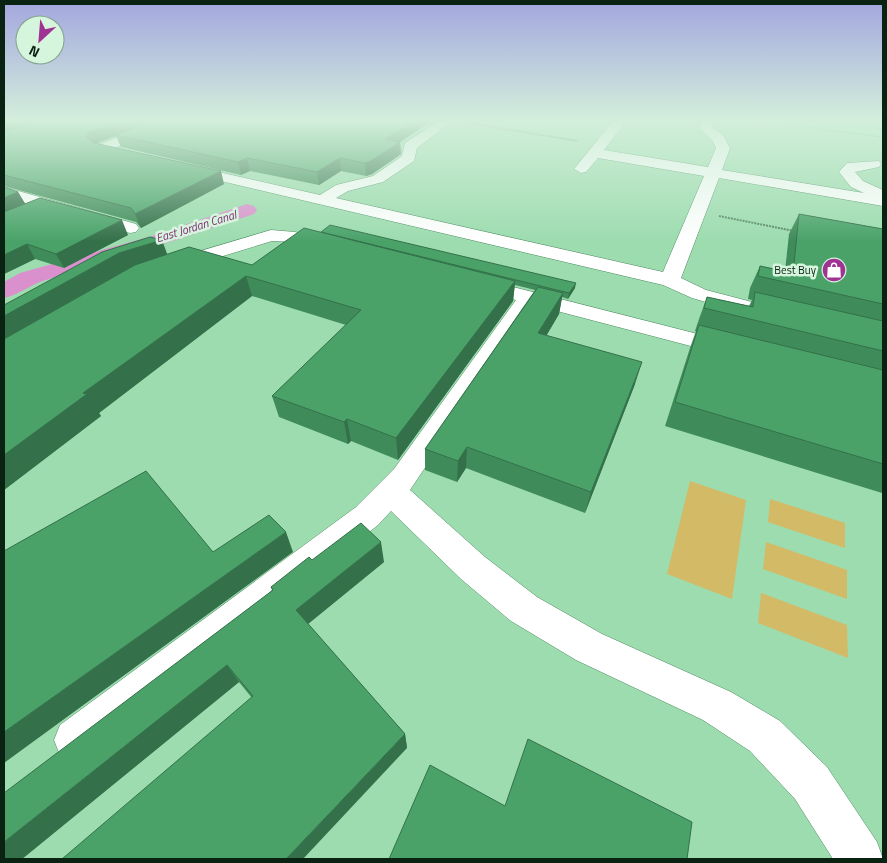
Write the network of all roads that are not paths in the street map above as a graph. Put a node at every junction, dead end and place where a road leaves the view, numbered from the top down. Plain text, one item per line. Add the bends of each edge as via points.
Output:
1 (406, 160) edge
2 (588, 160) edge
3 (638, 160) edge
4 (721, 160) edge
5 (874, 164) dead end
6 (168, 165) edge
7 (581, 169) dead end
8 (720, 174) junction
9 (4, 192) edge
10 (880, 197) edge
11 (322, 200) junction
12 (46, 204) junction
13 (21, 216) edge
14 (130, 228) edge
15 (351, 251) edge
16 (153, 272) edge
17 (454, 278) edge
18 (670, 280) junction
19 (529, 297) junction
20 (767, 312) edge
21 (749, 354) edge
22 (392, 492) junction
23 (51, 758) edge
24 (860, 859) edge

1 - 11 street via 373,182 342,188
2 - 7 street
3 - 8 street
4 - 8 street
5 - 10 street via 852,166 846,172 857,184
6 - 11 street
8 - 10 street
8 - 18 street
9 - 12 street
11 - 18 street
12 - 13 street
12 - 14 street
15 - 16 street via 295,237 271,236
17 - 19 street
18 - 20 street via 718,300
19 - 21 street
19 - 22 street
22 - 23 street via 344,534
22 - 24 street via 473,568 524,609 589,647 717,706 765,736 811,783

